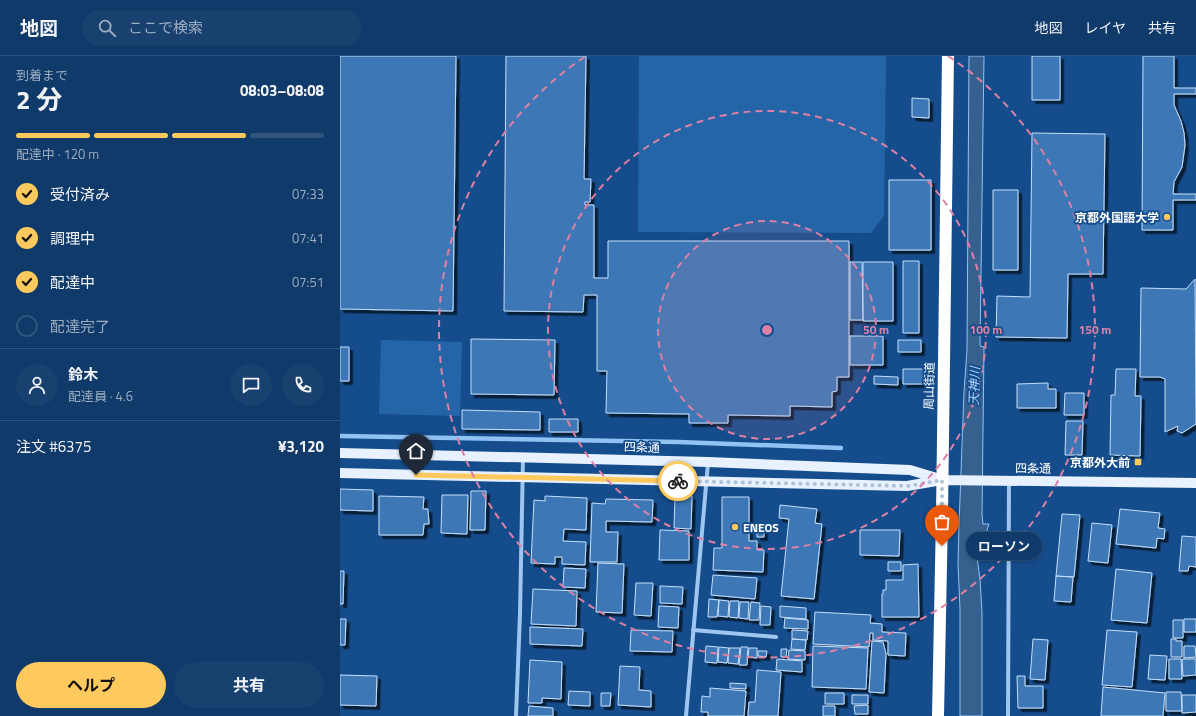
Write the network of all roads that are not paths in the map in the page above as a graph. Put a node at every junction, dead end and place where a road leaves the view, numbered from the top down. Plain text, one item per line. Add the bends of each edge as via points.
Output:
1 (948, 56) edge
2 (340, 453) edge
3 (523, 457) junction
4 (708, 462) junction
5 (340, 473) edge
6 (522, 477) junction
7 (942, 480) junction
8 (1009, 480) junction
9 (706, 482) junction
10 (1196, 483) edge
11 (693, 630) junction
12 (776, 637) dead end
13 (516, 716) edge
14 (686, 716) edge
15 (938, 716) edge
16 (1008, 716) edge

1 - 7 highway, 周山街道
2 - 3 main road, 四条通
3 - 4 main road, 四条通
3 - 6 street
4 - 7 main road, 四条通 via 910,470
4 - 9 street
5 - 6 main road, 四条通
6 - 9 main road, 四条通
6 - 13 street
7 - 8 main road, 四条通
7 - 9 main road, 四条通 via 909,486
7 - 15 highway, 周山街道
8 - 10 main road, 四条通
8 - 16 street
9 - 11 street
11 - 12 street
11 - 14 street

